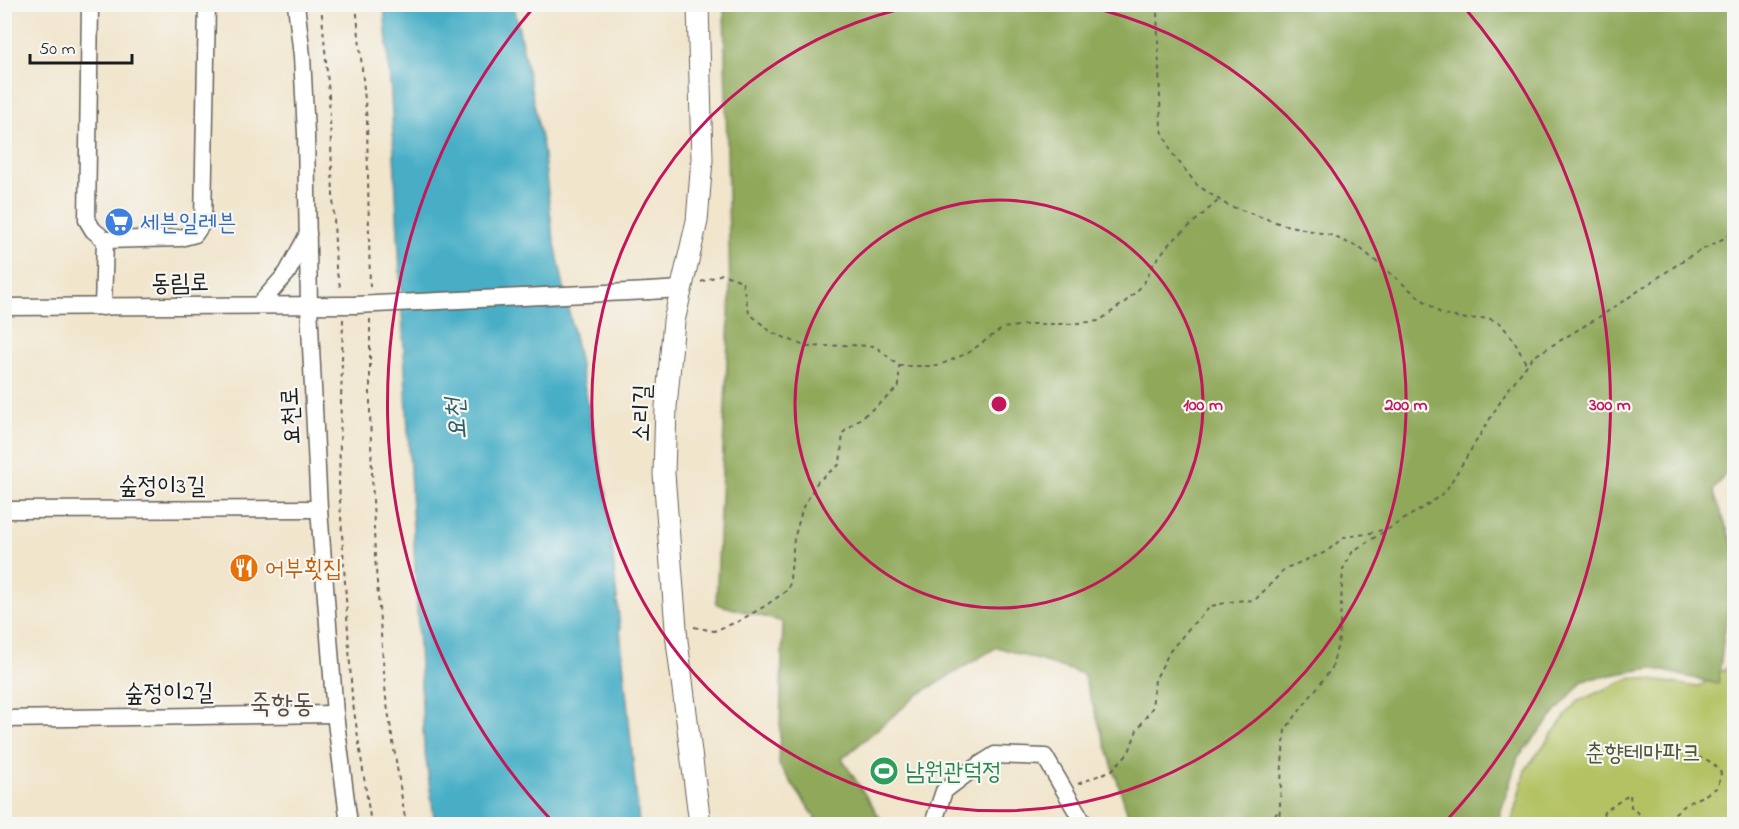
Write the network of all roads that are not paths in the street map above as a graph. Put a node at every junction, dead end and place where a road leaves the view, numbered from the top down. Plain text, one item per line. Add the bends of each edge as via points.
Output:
1 (90, 4) edge
2 (207, 4) edge
3 (296, 4) edge
4 (698, 4) edge
5 (309, 233) junction
6 (105, 240) junction
7 (681, 289) junction
8 (260, 305) junction
9 (309, 306) junction
10 (4, 307) edge
11 (104, 307) junction
12 (319, 509) junction
13 (4, 510) edge
14 (335, 714) junction
15 (4, 718) edge
16 (349, 825) edge
17 (700, 825) edge
18 (933, 825) edge
19 (1084, 825) edge

1 - 6 street via 87,220
2 - 6 street via 203,222 195,234 180,238
3 - 5 street, 요천로 via 302,56
4 - 7 main road, 소리길 via 702,160 698,221
5 - 8 street via 287,273
5 - 9 street, 요천로
6 - 11 street
7 - 9 street, 동림로, bridge
7 - 17 main road, 소리길 via 669,359 664,463 676,630
8 - 9 street, 동림로
8 - 11 street, 동림로
9 - 12 street, 요천로
10 - 11 street, 동림로
12 - 13 street, 숲정이3길
12 - 14 street, 요천로
14 - 15 street, 숲정이2길
14 - 16 street, 요천로
18 - 19 street via 944,790 995,755 1045,757

